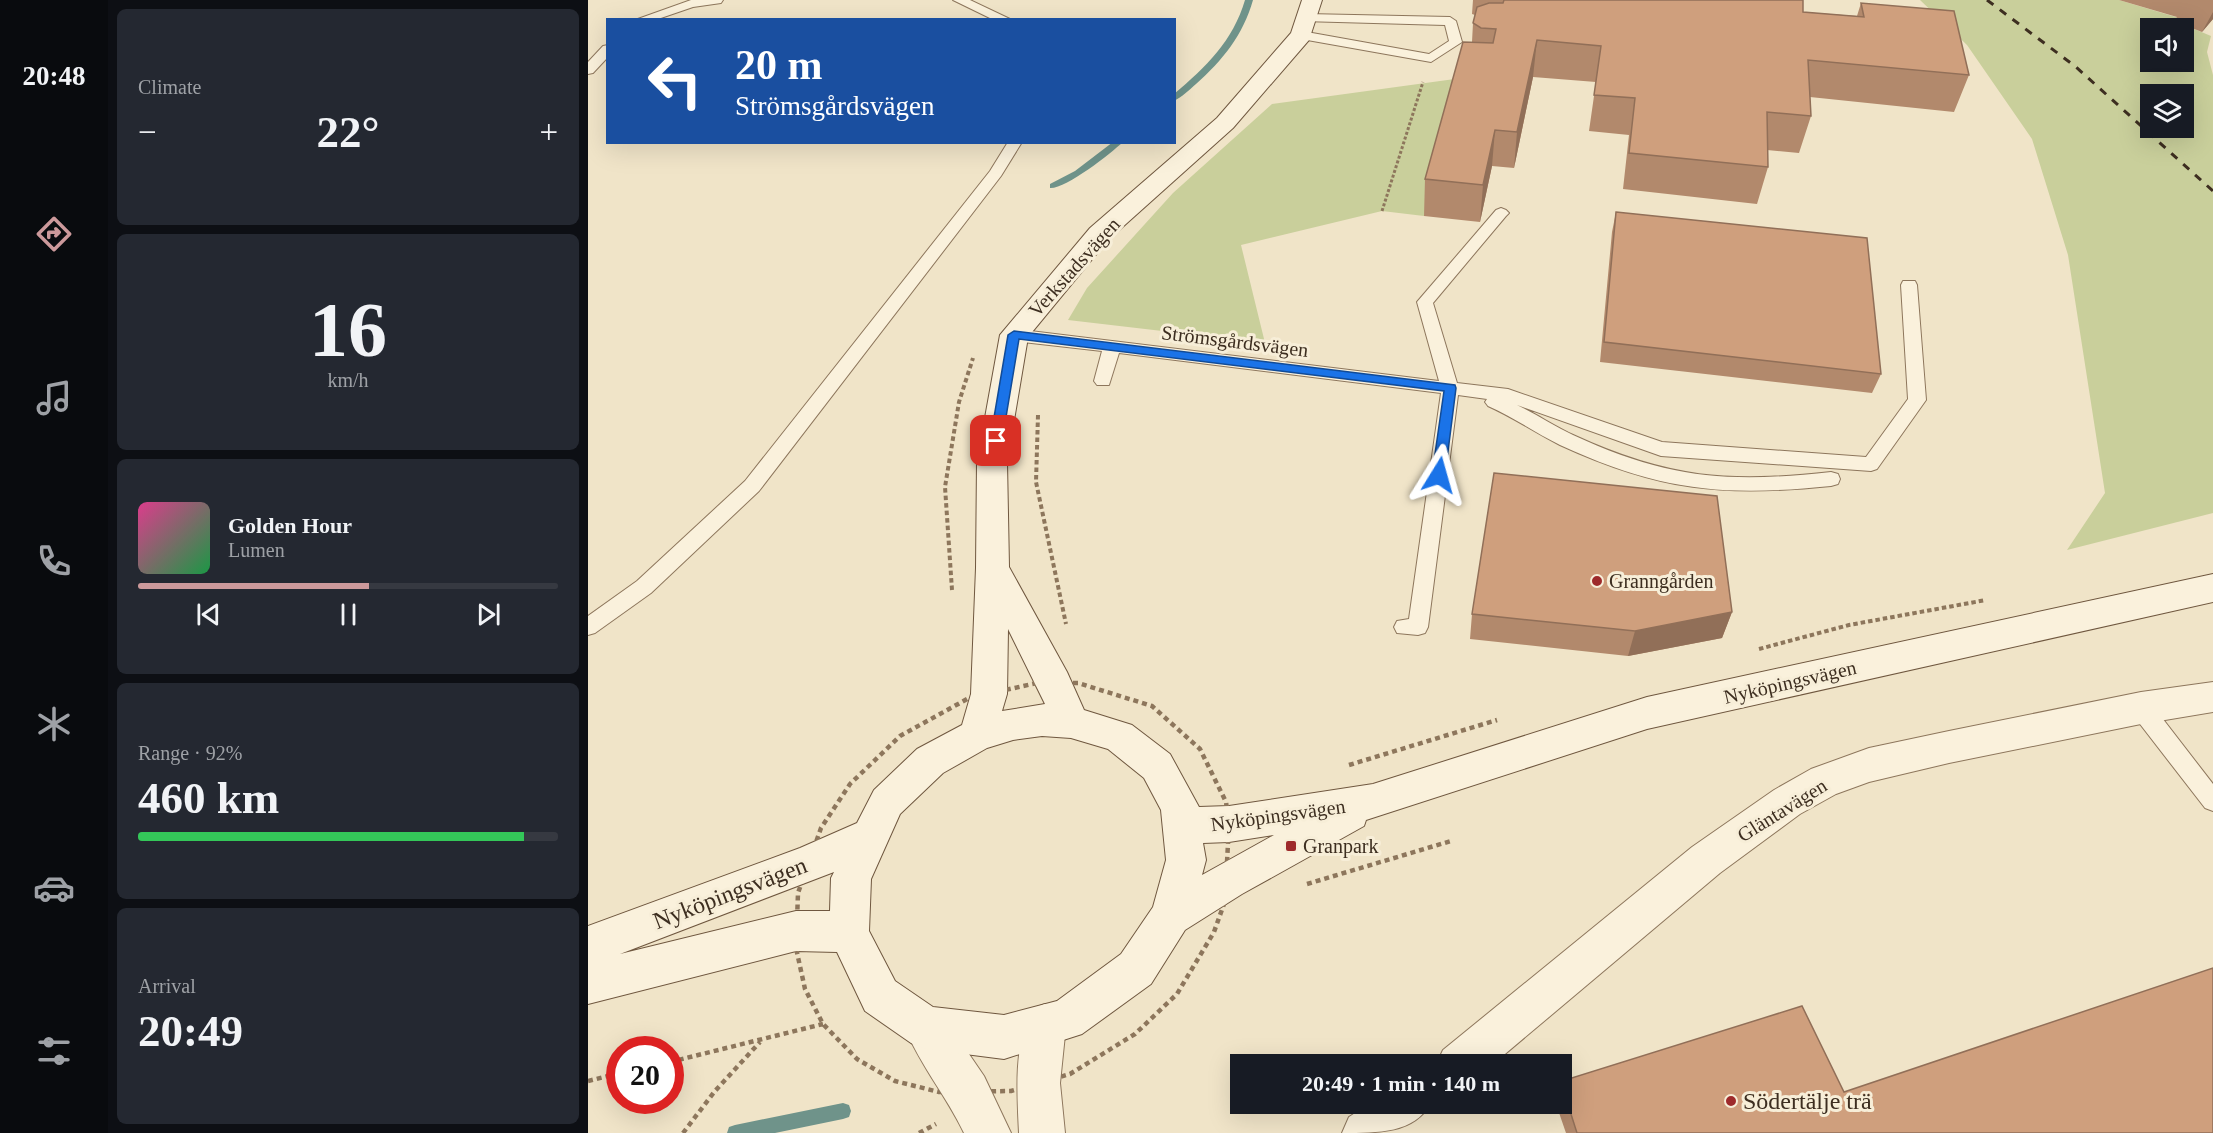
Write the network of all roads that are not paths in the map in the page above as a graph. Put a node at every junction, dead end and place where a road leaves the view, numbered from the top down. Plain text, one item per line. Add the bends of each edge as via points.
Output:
1 (717, 0) edge
2 (959, 0) edge
3 (1306, 17) edge
4 (647, 18) edge
5 (1001, 18) edge
6 (606, 51) edge
7 (588, 70) edge
8 (1014, 144) edge
9 (1501, 213) dead end
10 (1909, 285) dead end
11 (1014, 335) junction
12 (1112, 347) junction
13 (1103, 381) dead end
14 (1452, 388) junction
15 (1831, 479) dead end
16 (993, 568) junction
17 (2213, 588) edge
18 (588, 627) edge
19 (1404, 627) dead end
20 (2213, 697) edge
21 (2141, 708) junction
22 (1071, 722) junction
23 (977, 735) junction
24 (1373, 801) junction
25 (2213, 801) edge
26 (1182, 826) junction
27 (871, 836) junction
28 (1171, 916) junction
29 (849, 933) junction
30 (588, 946) edge
31 (588, 983) edge
32 (1045, 1025) junction
33 (926, 1028) junction
34 (1471, 1054) edge
35 (1393, 1114) edge
36 (988, 1133) edge
37 (1042, 1133) edge
38 (1365, 1133) edge

1 - 4 lane
2 - 5 lane
3 - 3 lane via 1450,21 1456,42 1431,58
3 - 11 main road, Verkstadsvägen via 1225,123 1100,234
6 - 7 lane
8 - 18 lane via 996,173 752,486 644,587
9 - 14 lane via 1425,302
10 - 14 lane via 1917,400 1871,464 1662,449 1508,395
11 - 12 lane, Strömsgårdsvägen
11 - 16 main road, Verkstadsvägen via 992,462
12 - 13 lane
12 - 14 lane, Strömsgårdsvägen
14 - 15 lane via 1507,407 1558,436 1618,462 1688,481 1762,486
14 - 19 lane via 1418,627
16 - 22 main road, Verkstadsvägen
16 - 23 main road, Verkstadsvägen via 989,694
17 - 24 main road, Nyköpingsvägen via 1647,713
20 - 21 main road, Gläntavägen
21 - 25 lane
21 - 34 main road, Gläntavägen via 1880,762 1824,781 1787,802 1706,860
22 - 23 main road via 1013,724
22 - 26 main road via 1119,736 1157,766 1180,808
23 - 27 main road via 930,761 887,802
24 - 26 main road, Nyköpingsvägen via 1229,824
24 - 28 main road, Nyköpingsvägen
26 - 28 main road via 1186,860
27 - 29 main road via 851,878
27 - 30 main road, Nyköpingsvägen via 808,864
28 - 32 main road via 1136,969 1067,1019
29 - 31 main road, Nyköpingsvägen via 796,931
29 - 33 main road via 880,996
32 - 33 main road via 1004,1037
32 - 37 main road via 1038,1083
33 - 36 main road via 956,1106
35 - 38 main road

